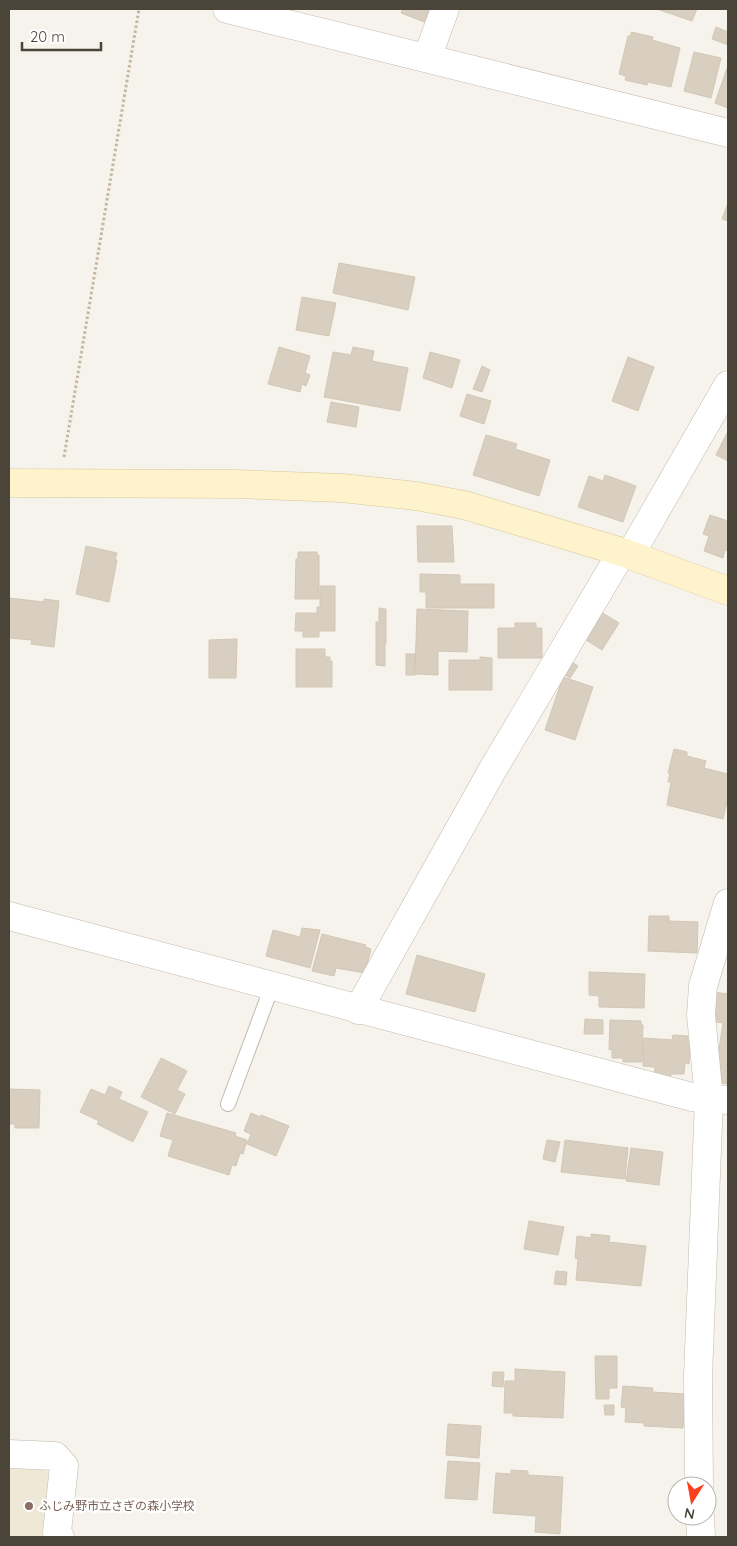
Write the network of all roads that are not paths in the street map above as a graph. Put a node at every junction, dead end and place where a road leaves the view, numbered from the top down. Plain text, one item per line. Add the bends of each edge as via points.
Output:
1 (227, 9) edge
2 (444, 9) edge
3 (427, 58) junction
4 (728, 133) edge
5 (728, 385) edge
6 (9, 483) edge
7 (626, 554) junction
8 (728, 590) edge
9 (728, 903) edge
10 (9, 916) edge
11 (272, 986) junction
12 (358, 1010) junction
13 (718, 1099) edge
14 (228, 1104) dead end
15 (9, 1454) edge
16 (699, 1476) edge
17 (60, 1537) edge

1 - 3 street
2 - 3 street
3 - 4 street
5 - 7 street
6 - 7 street via 316,487 416,496 464,505
7 - 8 street
7 - 12 street via 493,770
9 - 13 street via 703,986 701,1016
10 - 11 street
11 - 12 street
11 - 14 lane
12 - 13 street via 692,1098
13 - 16 street via 698,1376
15 - 17 street via 55,1456 64,1466 57,1532

